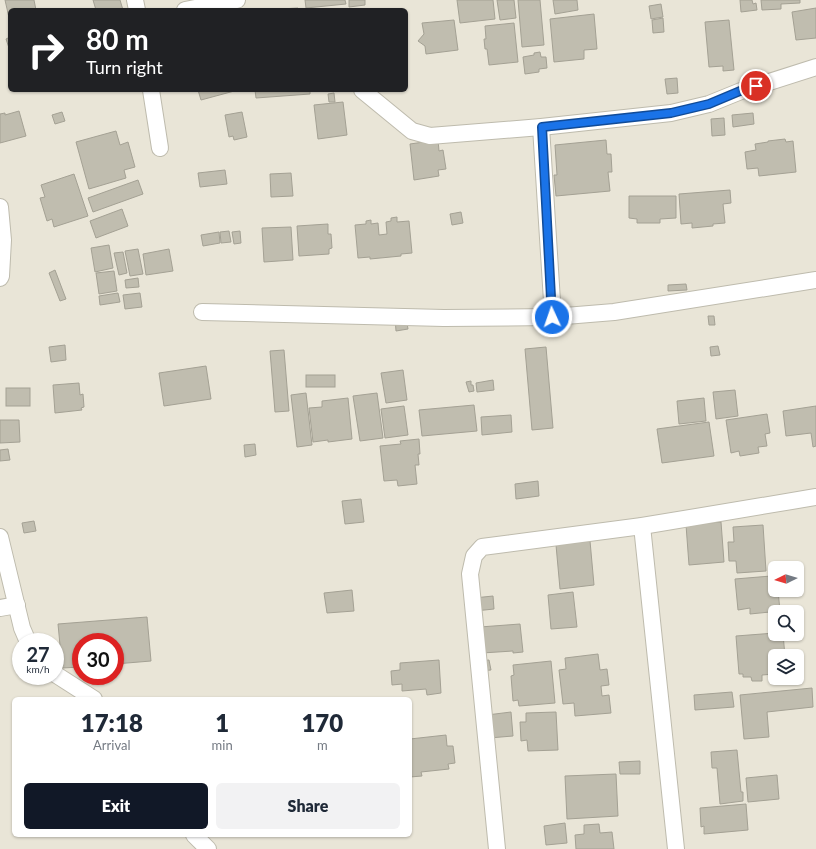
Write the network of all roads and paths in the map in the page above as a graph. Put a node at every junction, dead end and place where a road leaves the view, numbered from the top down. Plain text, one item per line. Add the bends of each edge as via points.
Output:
1 (236, 0) edge
2 (195, 8) edge
3 (816, 68) edge
4 (151, 92) edge
5 (364, 92) edge
6 (542, 127) junction
7 (160, 148) dead end
8 (0, 207) edge
9 (0, 278) edge
10 (816, 280) edge
11 (202, 312) dead end
12 (552, 317) junction
13 (816, 497) edge
14 (642, 526) junction
15 (0, 537) edge
16 (17, 605) junction
17 (0, 608) edge
18 (24, 633) edge
19 (64, 680) edge
20 (91, 697) edge
21 (196, 837) edge
22 (208, 849) edge
23 (497, 849) edge
24 (676, 849) edge

1 - 2 street
3 - 6 street via 740,91 709,104 671,113
4 - 7 street
5 - 6 street via 412,131 430,136
6 - 12 street
8 - 9 street via 3,240
10 - 12 street via 614,312
11 - 12 street via 444,318
13 - 14 street
14 - 23 street via 482,547 474,556 470,574
14 - 24 street
15 - 16 street
16 - 17 street
16 - 18 street
19 - 20 street
21 - 22 street

